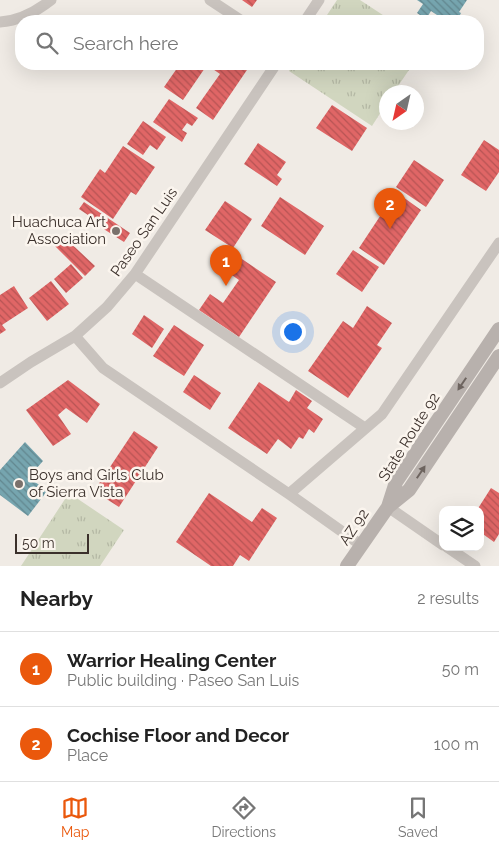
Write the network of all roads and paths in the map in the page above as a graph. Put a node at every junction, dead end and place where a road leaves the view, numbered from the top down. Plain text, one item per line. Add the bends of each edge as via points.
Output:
1 (51, 0) edge
2 (210, 0) edge
3 (319, 0) edge
4 (23, 15) edge
5 (233, 15) edge
6 (308, 15) edge
7 (15, 19) edge
8 (0, 22) edge
9 (272, 70) edge
10 (499, 243) edge
11 (135, 274) junction
12 (499, 328) edge
13 (75, 336) junction
14 (481, 355) junction
15 (496, 359) edge
16 (0, 383) edge
17 (365, 428) junction
18 (289, 494) junction
19 (388, 507) junction
20 (439, 542) edge
21 (361, 545) junction
22 (453, 551) edge
23 (347, 566) edge
24 (475, 566) edge

1 - 4 street
2 - 5 street
3 - 6 street
7 - 8 street
9 - 11 street, Paseo San Luis
10 - 17 street via 382,414
11 - 13 street, Paseo San Luis via 107,307
11 - 17 street
12 - 14 main road, State Route 92 / AZ 92
13 - 16 street, Paseo San Luis
13 - 18 street via 103,368
14 - 15 main road
14 -> 19 main road, State Route 92 / AZ 92 via 396,482
19 -> 15 main road, State Route 92 / AZ 92 via 409,490
17 - 18 street
18 - 21 street
19 - 20 street
19 - 21 main road, AZ 92 / AZ 92
21 - 23 main road, AZ 92 / AZ 92
22 - 24 street

